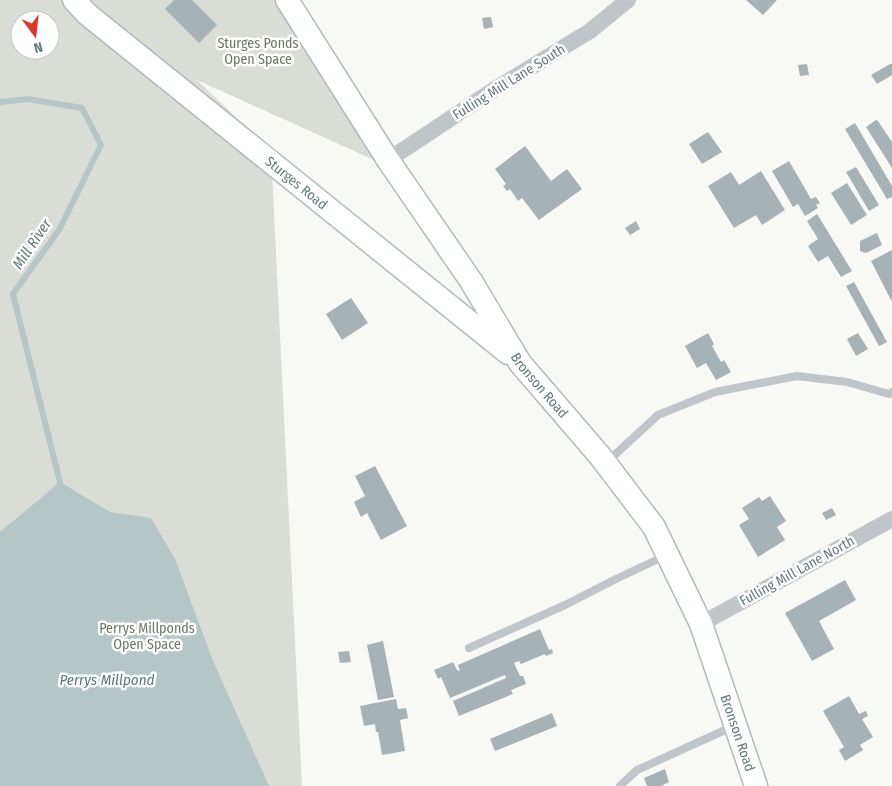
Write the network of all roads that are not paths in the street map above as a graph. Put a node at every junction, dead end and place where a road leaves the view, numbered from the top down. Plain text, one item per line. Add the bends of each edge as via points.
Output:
1 (74, 0) edge
2 (287, 0) edge
3 (628, 0) edge
4 (388, 160) junction
5 (520, 363) junction
6 (892, 392) edge
7 (606, 463) junction
8 (892, 518) edge
9 (668, 554) junction
10 (701, 624) junction
11 (469, 648) dead end
12 (736, 726) junction
13 (620, 786) edge
14 (756, 786) edge

1 - 5 main road, Sturges Road via 87,14
2 - 4 main road, Bronson Road
3 - 4 street, Fulling Mill Lane South via 590,31 494,88
4 - 5 main road, Bronson Road via 471,281
5 - 7 main road, Bronson Road
6 - 7 lane via 797,376 715,392 658,415
7 - 9 main road, Bronson Road via 654,527
8 - 10 street, Fulling Mill Lane North
9 - 10 main road, Bronson Road
9 - 11 lane
10 - 12 main road, Bronson Road
12 - 13 lane via 637,770
12 - 14 main road, Bronson Road

